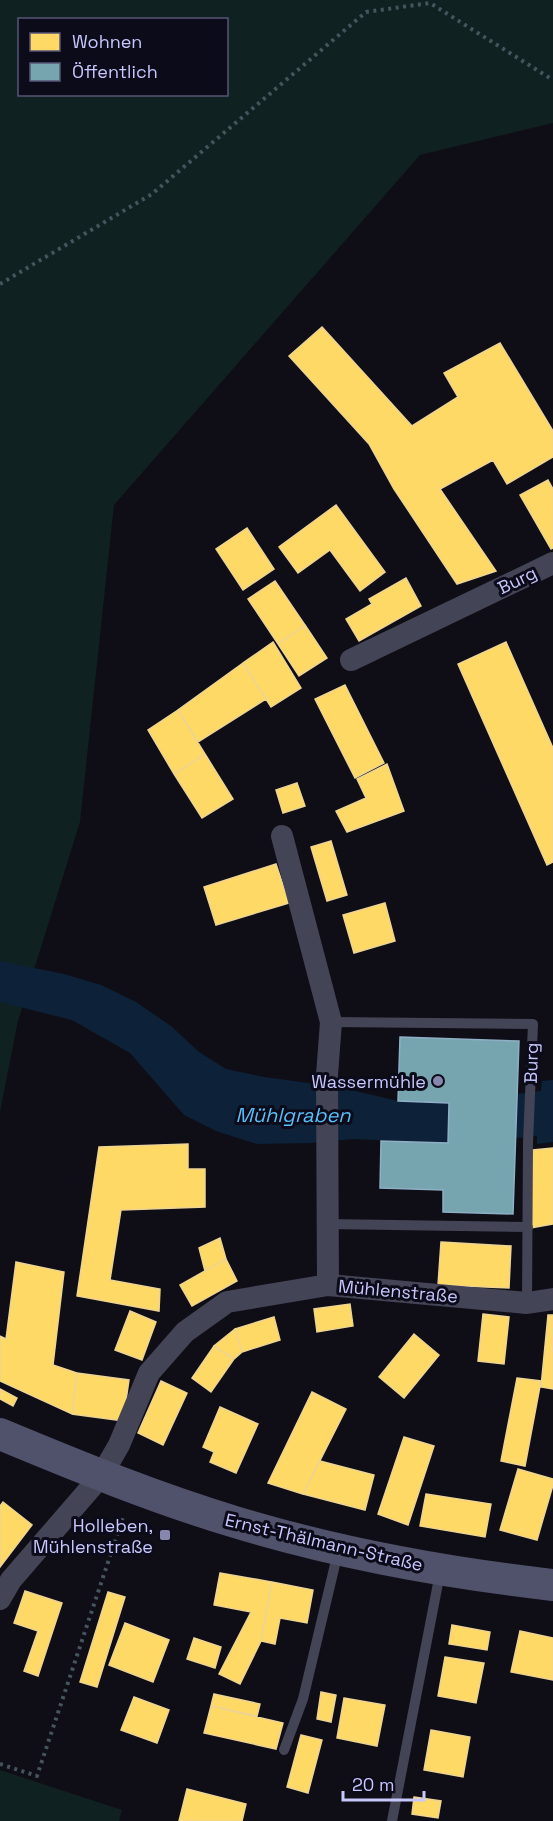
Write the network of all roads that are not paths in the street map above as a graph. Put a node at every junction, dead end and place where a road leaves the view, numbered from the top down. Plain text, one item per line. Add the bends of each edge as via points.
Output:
1 (553, 563) edge
2 (351, 660) dead end
3 (282, 836) dead end
4 (331, 1022) junction
5 (327, 1224) junction
6 (528, 1227) junction
7 (328, 1285) junction
8 (553, 1299) edge
9 (527, 1303) junction
10 (0, 1434) edge
11 (101, 1476) junction
12 (339, 1549) junction
13 (441, 1569) junction
14 (553, 1585) edge
15 (0, 1599) edge
16 (284, 1750) dead end
17 (392, 1821) edge

1 - 2 street, Burg
3 - 4 street
4 - 5 street
4 - 6 lane, Burg via 532,1024
5 - 6 lane
5 - 7 street
6 - 9 lane, Burg
7 - 9 street, Mühlenstraße
7 - 11 street, Mühlenstraße via 227,1302 185,1332 149,1372 119,1445
8 - 9 street, Mühlenstraße
10 - 11 main road, Ernst-Thälmann-Straße
11 - 12 main road, Ernst-Thälmann-Straße via 235,1522
11 - 15 street, Mühlenstraße via 11,1580
12 - 13 main road, Ernst-Thälmann-Straße
12 - 16 lane via 303,1699
13 - 14 main road, Ernst-Thälmann-Straße
13 - 17 lane

